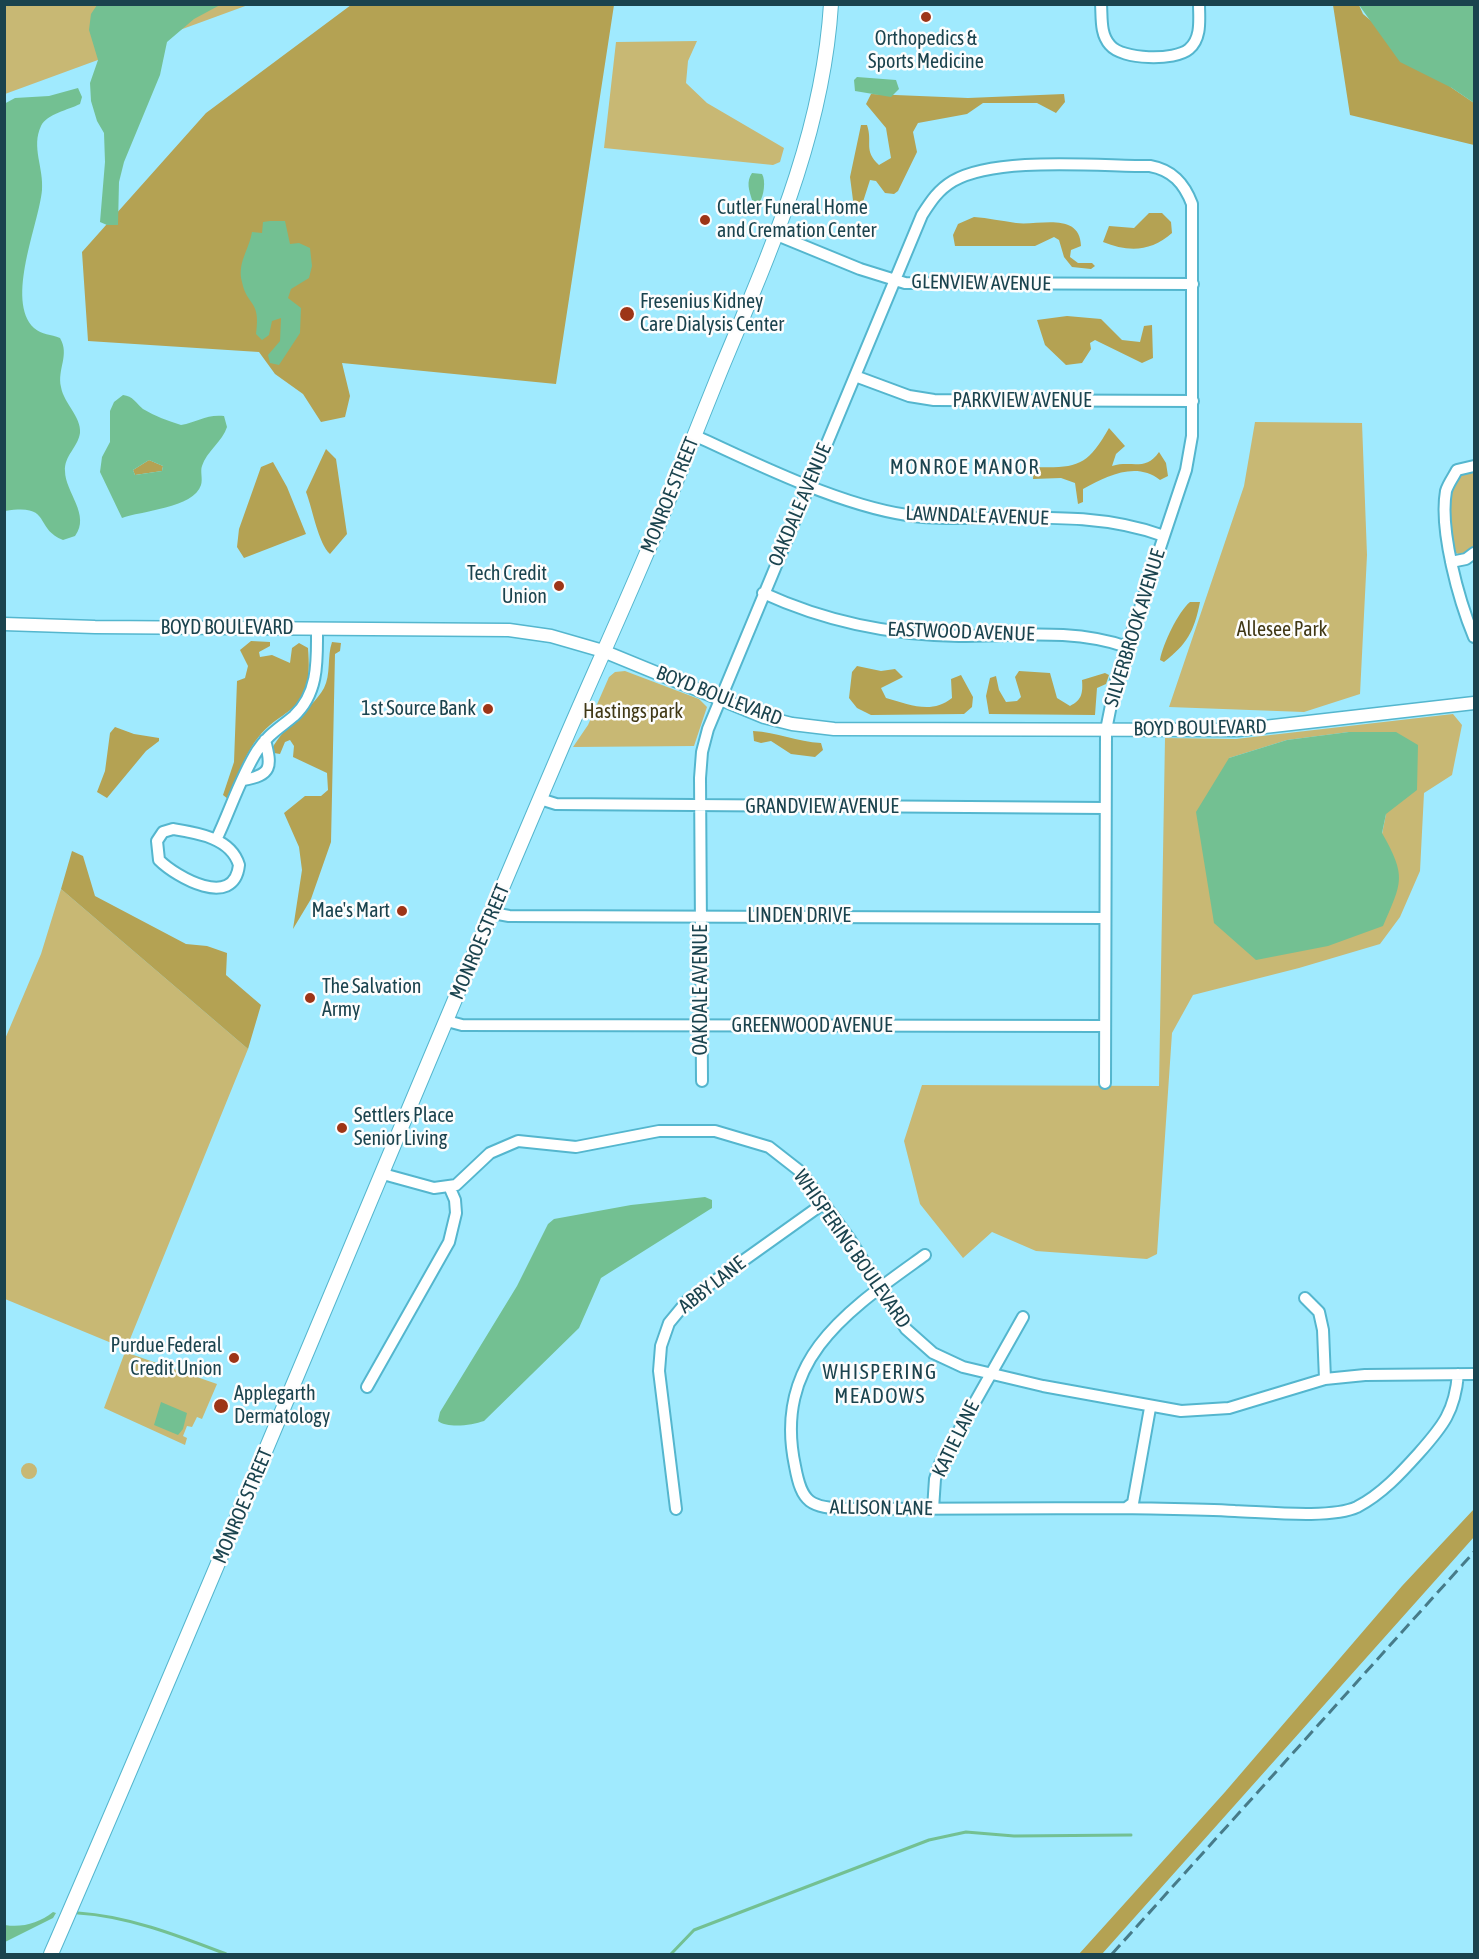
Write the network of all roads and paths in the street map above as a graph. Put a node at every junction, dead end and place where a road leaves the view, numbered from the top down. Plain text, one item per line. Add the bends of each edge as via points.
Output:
1 (831, 4) edge
2 (1101, 4) edge
3 (1199, 4) edge
4 (1179, 180) joint
5 (777, 235) junction
6 (894, 280) junction
7 (1193, 284) junction
8 (855, 376) junction
9 (1193, 401) junction
10 (694, 435) junction
11 (1474, 466) edge
12 (809, 485) junction
13 (1164, 536) junction
14 (1474, 553) edge
15 (1451, 562) junction
16 (763, 593) junction
17 (4, 624) edge
18 (317, 629) junction
19 (1474, 637) edge
20 (1127, 648) junction
21 (603, 651) junction
22 (720, 699) junction
23 (1474, 703) edge
24 (1106, 730) junction
25 (265, 740) junction
26 (243, 780) junction
27 (540, 799) junction
28 (700, 807) junction
29 (1105, 808) junction
30 (216, 840) junction
31 (493, 913) junction
32 (701, 916) junction
33 (1105, 918) junction
34 (447, 1021) junction
35 (701, 1026) junction
36 (1105, 1026) junction
37 (702, 1081) dead end
38 (1106, 1083) dead end
39 (382, 1174) junction
40 (449, 1186) junction
41 (824, 1203) junction
42 (925, 1255) dead end
43 (879, 1288) junction
44 (1305, 1298) dead end
45 (1023, 1317) dead end
46 (991, 1373) junction
47 (1458, 1374) junction
48 (1474, 1374) edge
49 (1325, 1379) junction
50 (367, 1387) dead end
51 (1150, 1408) junction
52 (1126, 1508) junction
53 (676, 1509) dead end
54 (933, 1509) junction
55 (51, 1954) edge

1 - 5 main road, MONROE STREET via 819,96 797,181
2 - 3 street via 1102,27 1110,45 1117,52 1140,57 1178,55 1189,49 1198,36
4 - 6 street, OAKDALE AVENUE via 1162,168 1150,166 1001,166 976,171 935,195 922,215
4 - 7 street, SILVERBROOK AVENUE via 1192,204
5 - 6 street, GLENVIEW AVENUE
5 - 10 main road, MONROE STREET
6 - 7 street, GLENVIEW AVENUE
6 - 8 street, OAKDALE AVENUE
7 - 9 street, SILVERBROOK AVENUE
8 - 9 street, PARKVIEW AVENUE via 909,396 934,400
8 - 12 street, OAKDALE AVENUE
9 - 13 street, SILVERBROOK AVENUE via 1189,454
10 - 12 street, LAWNDALE AVENUE
10 - 21 main road, MONROE STREET
11 - 15 street via 1457,470 1446,490
12 - 13 street, LAWNDALE AVENUE via 865,506 908,516 1087,519 1142,528
12 - 16 street, OAKDALE AVENUE
13 - 20 street, SILVERBROOK AVENUE
14 - 15 street
15 - 19 street
16 - 20 street, EASTWOOD AVENUE via 827,616 883,630 957,636 1085,636
16 - 22 street, OAKDALE AVENUE
17 - 18 street, BOYD BOULEVARD
18 - 21 street, BOYD BOULEVARD via 509,630 551,636
18 - 25 street via 316,672 309,699
20 - 24 street, SILVERBROOK AVENUE
21 - 22 street, BOYD BOULEVARD
21 - 27 main road, MONROE STREET
22 - 24 street, BOYD BOULEVARD via 764,717 834,729
22 - 28 street, OAKDALE AVENUE via 702,752
23 - 24 street, BOYD BOULEVARD via 1238,730
24 - 29 street, SILVERBROOK AVENUE
25 - 26 street
25 - 26 street via 270,764 267,772
26 - 30 street
27 - 28 street, GRANDVIEW AVENUE via 556,804
27 - 31 main road, MONROE STREET
28 - 29 street, GRANDVIEW AVENUE
28 - 32 street, OAKDALE AVENUE
29 - 33 street, SILVERBROOK AVENUE
30 - 30 street via 173,829 163,832 157,841 159,860 198,885 228,886 236,877 238,865 231,849
31 - 32 street, LINDEN DRIVE
31 - 34 main road, MONROE STREET
32 - 33 street, LINDEN DRIVE
32 - 35 street, OAKDALE AVENUE
33 - 36 street, SILVERBROOK AVENUE
34 - 35 street, GREENWOOD AVENUE via 462,1025
34 - 39 main road, MONROE STREET
35 - 36 street, GREENWOOD AVENUE
35 - 37 street, OAKDALE AVENUE
36 - 38 street, SILVERBROOK AVENUE
39 - 40 street via 434,1188
39 - 55 main road, MONROE STREET
40 - 41 street, WHISPERING BOULEVARD via 468,1176 497,1148 518,1141 576,1147 659,1131 715,1131 777,1151 801,1172
40 - 50 street via 456,1213 449,1242
41 - 43 street, WHISPERING BOULEVARD
41 - 53 street, ABBY LANE via 688,1300 669,1323 661,1346 659,1371
42 - 43 street, ALLISON LANE
43 - 46 street, WHISPERING BOULEVARD via 919,1342 956,1364
43 - 54 street, ALLISON LANE via 835,1324 822,1339 801,1378 792,1428 796,1475 805,1498 818,1507
44 - 49 street via 1320,1312
45 - 46 street, KATIE LANE
46 - 51 street, WHISPERING BOULEVARD
46 - 54 street, KATIE LANE via 940,1464
47 - 48 street, WHISPERING BOULEVARD
47 - 49 street, WHISPERING BOULEVARD
47 - 52 street, ALLISON LANE via 1450,1414 1439,1430 1396,1479 1356,1507 1336,1512 1293,1513
49 - 51 street, WHISPERING BOULEVARD via 1229,1408 1181,1412
51 - 52 street via 1133,1503
52 - 54 street, ALLISON LANE

